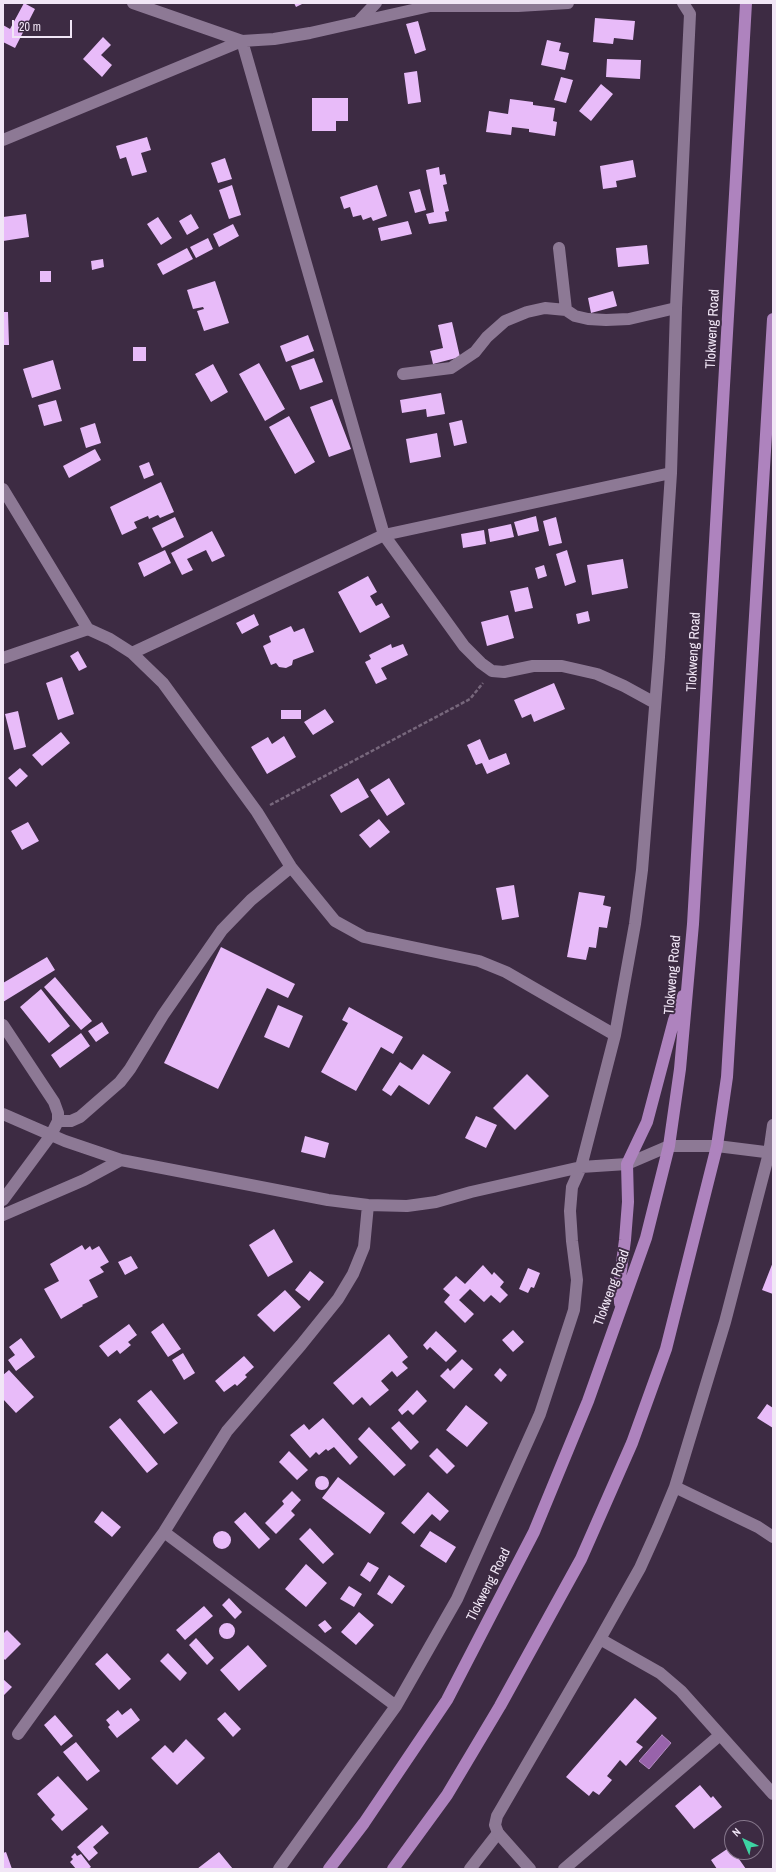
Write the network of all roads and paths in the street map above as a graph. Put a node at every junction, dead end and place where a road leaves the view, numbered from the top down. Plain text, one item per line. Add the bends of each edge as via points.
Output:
1 (133, 3) edge
2 (376, 3) edge
3 (568, 3) edge
4 (683, 3) edge
5 (746, 3) edge
6 (463, 4) edge
7 (359, 21) junction
8 (242, 41) junction
9 (3, 140) edge
10 (559, 248) dead end
11 (676, 308) junction
12 (566, 310) junction
13 (773, 319) edge
14 (403, 374) dead end
15 (671, 473) junction
16 (3, 489) edge
17 (384, 535) junction
18 (88, 629) junction
19 (132, 653) junction
20 (3, 658) edge
21 (492, 671) junction
22 (655, 704) junction
23 (257, 812) junction
24 (291, 867) junction
25 (690, 952) junction
26 (3, 1025) edge
27 (615, 1035) junction
28 (3, 1114) edge
29 (58, 1122) junction
30 (773, 1125) edge
31 (52, 1135) junction
32 (669, 1146) junction
33 (717, 1146) junction
34 (771, 1153) edge
35 (121, 1160) junction
36 (627, 1164) junction
37 (581, 1167) junction
38 (3, 1200) edge
39 (368, 1205) junction
40 (3, 1215) edge
41 (619, 1312) junction
42 (674, 1487) junction
43 (164, 1532) junction
44 (773, 1537) edge
45 (600, 1639) junction
46 (396, 1706) junction
47 (18, 1734) dead end
48 (720, 1735) junction
49 (773, 1794) edge
50 (498, 1833) junction
51 (279, 1869) edge
52 (329, 1869) edge
53 (393, 1869) edge
54 (470, 1869) edge
55 (530, 1869) edge
56 (564, 1869) edge

1 - 8 street
2 - 7 street
3 - 6 street via 518,6
4 - 11 street via 690,14
5 - 25 main road, Tlokweng Road
6 - 7 street via 430,6
7 - 8 street via 281,38
8 - 9 street
8 - 17 street
10 - 12 street
11 - 12 street via 606,320 575,316
11 - 15 street
12 - 14 street via 546,308 527,312 505,321 475,352 451,368
13 - 33 main road via 727,1077
15 - 17 street
15 - 22 street
16 - 18 street
17 - 19 street
17 - 21 street via 464,646
18 - 19 street
18 - 20 street
19 - 23 street via 163,684
21 - 22 street via 504,672 532,666 562,666 597,674
21 - 23 path via 470,699
22 - 27 street via 642,870
23 - 24 street
24 - 27 street via 335,921 346,928 364,937 387,943 479,961 506,972
24 - 29 street via 251,900 222,930 120,1082 80,1117
25 - 32 main road, Tlokweng Road via 680,1069
25 - 36 main road via 685,991 674,1020 647,1122
26 - 29 street via 54,1102
27 - 37 street
28 - 31 street
29 - 31 street
30 - 34 street
31 - 35 street
31 - 38 street
32 - 33 street
32 - 36 street
32 - 41 main road, Tlokweng Road via 646,1238
33 - 34 street
33 - 53 main road via 666,1349 632,1443 581,1559 500,1706 455,1781
34 - 42 street via 725,1322
35 - 39 street via 328,1200
35 - 40 street via 84,1180
36 - 37 street
36 - 41 main road via 628,1208 619,1285
37 - 39 street via 436,1202 407,1206
37 - 46 street via 572,1187 570,1211 577,1294 540,1414 457,1599
39 - 43 street via 364,1247 353,1274 338,1299 227,1431
41 - 52 main road, Tlokweng Road via 588,1401 534,1532 447,1700 364,1824
42 - 44 street
42 - 45 street via 640,1568
43 - 46 street
43 - 47 street
45 - 48 street via 660,1673 681,1691
45 - 50 street via 497,1816 495,1825
46 - 51 street
48 - 49 street
48 - 56 street
50 - 54 street
50 - 55 street

